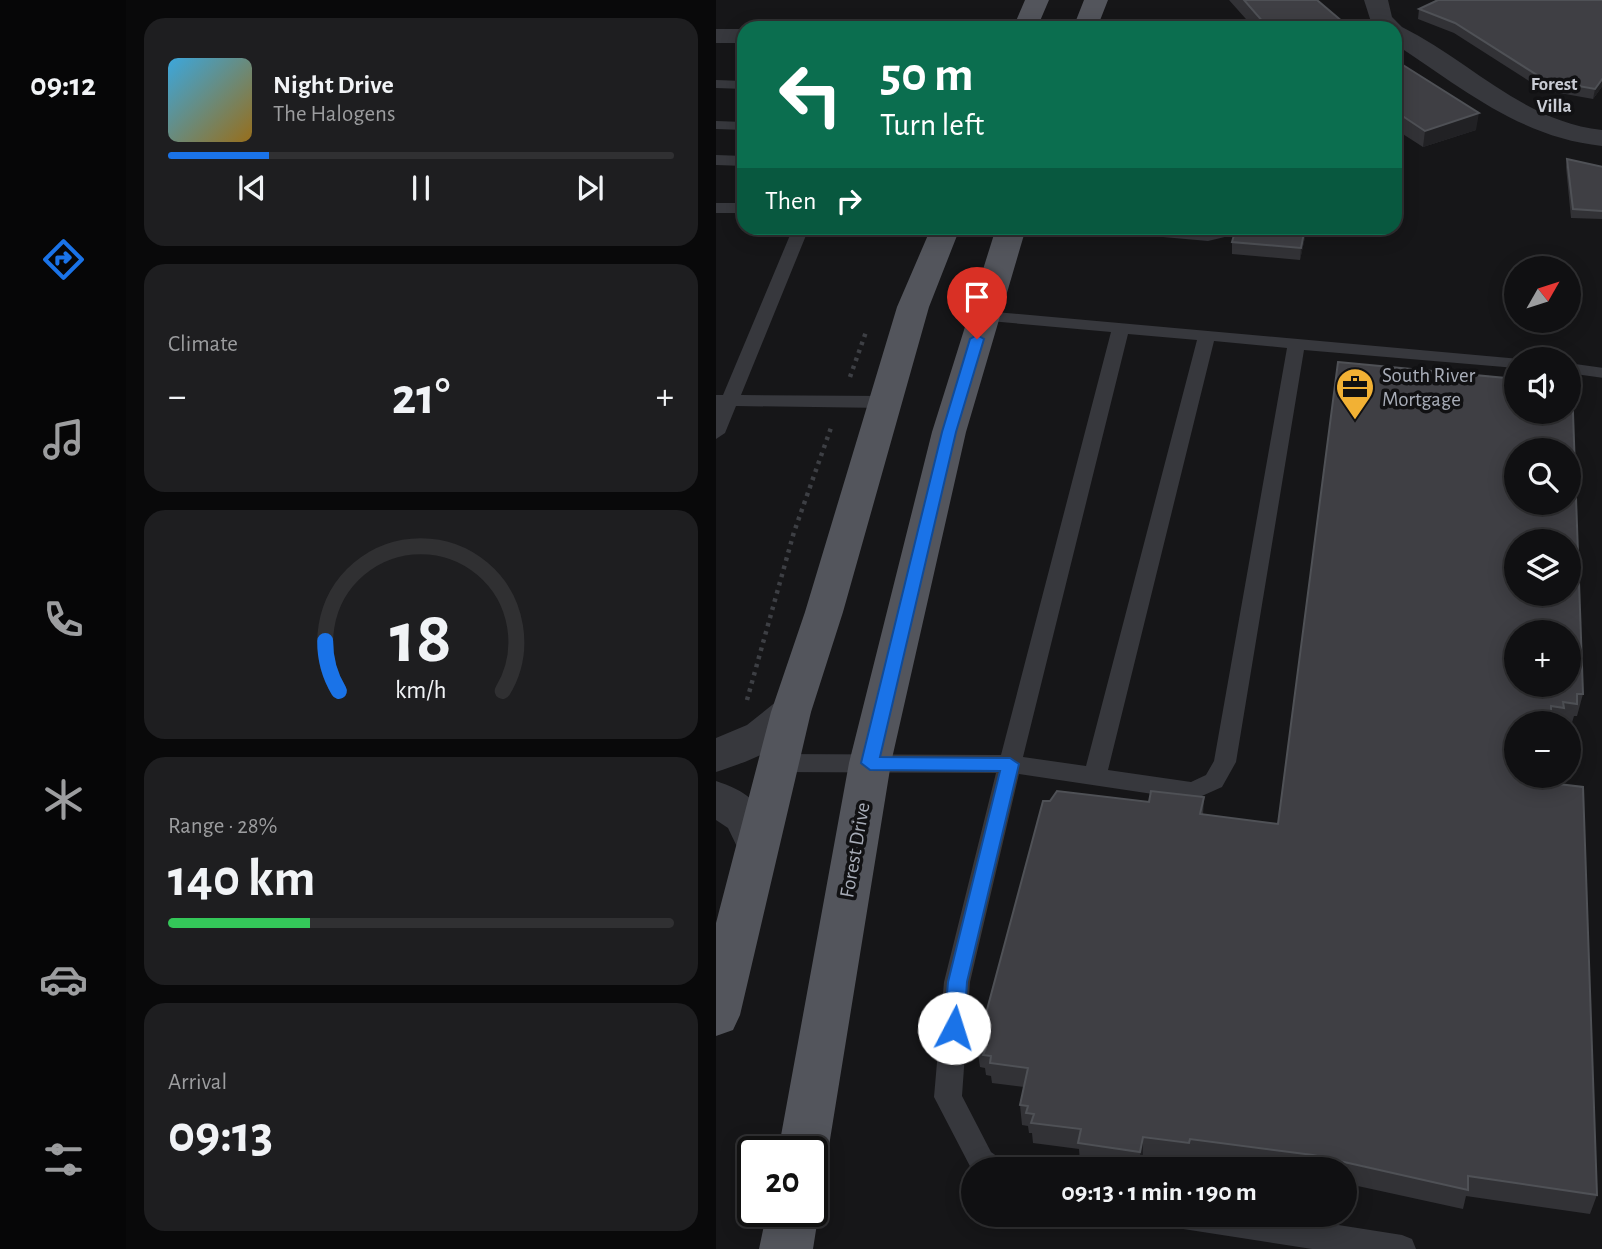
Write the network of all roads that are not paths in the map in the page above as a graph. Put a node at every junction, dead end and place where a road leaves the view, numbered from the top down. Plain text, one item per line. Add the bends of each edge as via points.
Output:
1 (1037, 0) edge
2 (1096, 0) edge
3 (1376, 0) edge
4 (1028, 21) edge
5 (1088, 21) edge
6 (1382, 21) edge
7 (716, 36) edge
8 (737, 36) edge
9 (1402, 38) edge
10 (716, 84) edge
11 (737, 85) edge
12 (716, 125) edge
13 (737, 126) edge
14 (1602, 138) edge
15 (716, 160) edge
16 (737, 161) edge
17 (716, 208) edge
18 (737, 208) edge
19 (798, 235) edge
20 (942, 235) edge
21 (1009, 235) edge
22 (984, 316) junction
23 (1121, 327) junction
24 (1207, 334) junction
25 (1297, 342) junction
26 (1504, 362) edge
27 (1581, 370) edge
28 (1602, 373) edge
29 (723, 400) edge
30 (885, 402) junction
31 (716, 433) edge
32 (791, 712) junction
33 (724, 753) edge
34 (870, 763) junction
35 (777, 764) junction
36 (1010, 764) junction
37 (1095, 777) junction
38 (716, 798) edge
39 (756, 843) junction
40 (716, 1015) edge
41 (806, 1136) edge
42 (979, 1157) edge
43 (790, 1227) edge
44 (1261, 1227) edge
45 (787, 1249) edge
46 (1402, 1249) edge

1 - 4 main road
2 - 5 main road
3 - 6 street
7 - 8 street
9 - 14 street via 1526,118 1572,135
10 - 11 lane
12 - 13 lane
15 - 16 lane
17 - 18 lane
19 - 29 lane
20 - 30 main road via 913,307
21 - 22 main road, Forest Drive
22 - 23 lane
22 - 34 main road, Forest Drive via 949,432
23 - 24 lane
23 - 36 lane
24 - 25 lane
24 - 37 lane
25 - 26 lane
25 - 37 lane via 1225,762 1214,781 1193,791
27 - 28 lane
29 - 30 lane
29 - 31 lane
30 - 32 main road
32 - 33 street via 762,736
32 - 35 main road
34 - 35 lane
34 - 36 lane
34 - 41 main road, Forest Drive
35 - 39 main road
36 - 37 lane
36 - 42 lane via 958,982 948,1097
38 - 39 street via 745,817
39 - 40 main road
43 - 45 main road
44 - 46 lane

